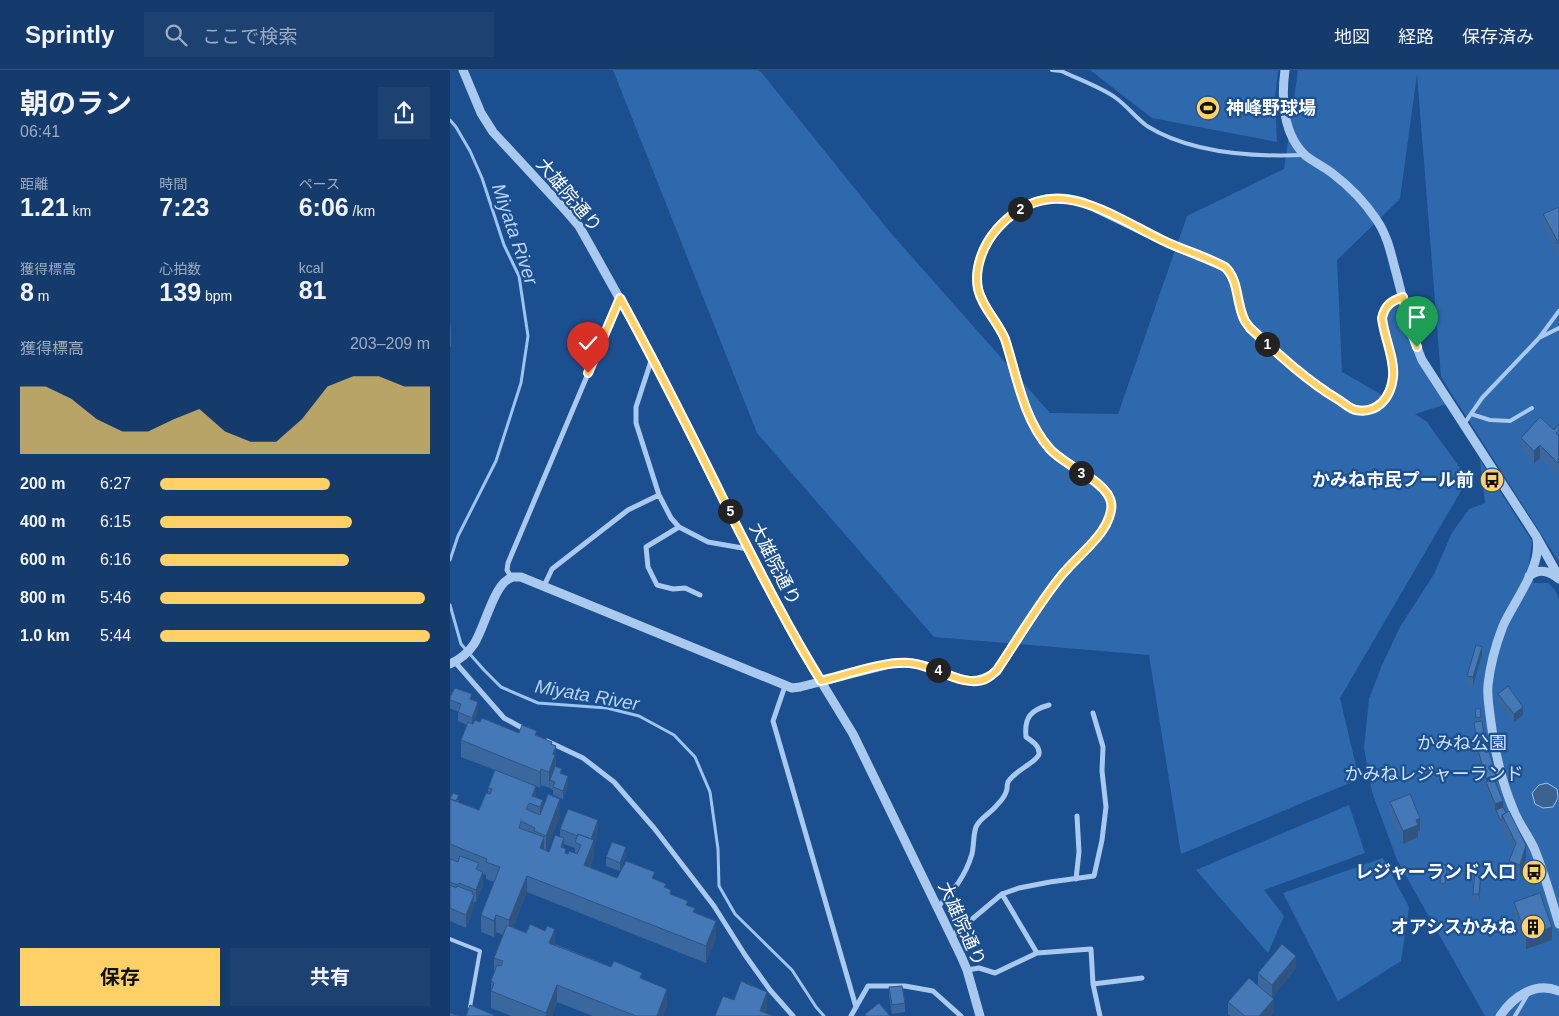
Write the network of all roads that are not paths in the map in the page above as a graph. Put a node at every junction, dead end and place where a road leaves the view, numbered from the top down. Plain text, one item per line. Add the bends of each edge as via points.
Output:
1 (462, 70) edge
2 (1052, 70) edge
3 (1285, 70) edge
4 (1306, 155) junction
5 (1403, 297) junction
6 (620, 298) junction
7 (1559, 311) edge
8 (1559, 328) edge
9 (1539, 338) junction
10 (652, 357) junction
11 (1532, 408) dead end
12 (1471, 414) junction
13 (1464, 424) junction
14 (659, 495) junction
15 (678, 527) junction
16 (1536, 536) junction
17 (748, 549) junction
18 (1529, 576) junction
19 (511, 577) junction
20 (1559, 578) edge
21 (544, 586) junction
22 (700, 594) dead end
23 (455, 661) edge
24 (821, 681) junction
25 (785, 686) junction
26 (1049, 705) dead end
27 (1093, 713) dead end
28 (530, 732) edge
29 (539, 737) edge
30 (1077, 816) dead end
31 (1076, 879) junction
32 (1002, 894) junction
33 (937, 908) junction
34 (1559, 924) edge
35 (952, 936) junction
36 (450, 939) edge
37 (1037, 953) junction
38 (967, 970) junction
39 (1142, 978) dead end
40 (1094, 984) junction
41 (1530, 990) junction
42 (1559, 991) edge
43 (856, 1008) junction
44 (477, 1010) edge
45 (793, 1016) edge
46 (851, 1016) edge
47 (961, 1016) edge
48 (980, 1016) edge
49 (1100, 1016) edge
50 (1500, 1016) edge
51 (1515, 1016) edge

1 - 6 street, 大雄院通り via 493,132 579,226
2 - 4 lane via 1061,71 1115,97 1146,125 1168,136 1211,150 1269,156
3 - 4 street via 1284,112 1295,141
4 - 5 street via 1350,187 1378,221 1388,241
5 - 13 street via 1422,360
5 - 24 street via 1384,309 1382,318 1393,375 1391,388 1378,407 1354,410 1301,373 1250,328 1244,320 1233,279 1225,267 1098,208 1069,198 1039,200 1014,212 993,234 981,256 979,290 1005,339 1031,422 1050,450 1104,489 1111,502 1110,516 1103,530 1058,580 997,670 988,678 970,681 910,662
6 - 10 street, 大雄院通り
6 - 19 street via 508,563
7 - 9 lane
8 - 9 lane
9 - 12 lane
10 - 14 street via 636,407 636,423
10 - 17 street, 大雄院通り
11 - 12 lane via 1510,421 1490,420
12 - 13 lane
13 - 16 street
14 - 15 street
14 - 21 street via 628,510 552,569
15 - 17 street via 708,542
15 - 22 street via 646,547 648,567 657,585 685,588
16 - 18 street via 1537,555
16 - 20 street
17 - 24 street, 大雄院通り
18 - 20 street via 1546,571
18 - 34 street via 1502,628 1491,671 1488,702 1505,787 1538,858
19 - 21 street via 521,577
19 - 23 street via 496,593 473,646
21 - 25 street
23 - 28 street via 504,718
24 - 25 street via 800,687
24 - 33 street, 大雄院通り via 853,734
25 - 43 street via 773,721
26 - 33 street via 1032,712 1025,727 1026,737 1038,748 1037,758 1008,782 997,806 976,828 967,867 957,886
27 - 31 street via 1103,747 1106,807 1094,876
29 - 45 street via 583,758 614,782 714,906 770,990
30 - 31 street via 1079,852
31 - 32 street via 1019,888
32 - 35 street
32 - 37 street
33 - 35 street, 大雄院通り
35 - 38 street, 大雄院通り
36 - 44 lane via 480,951 470,1007
37 - 38 street via 995,973 979,968
37 - 40 street via 1092,949
38 - 48 street, 大雄院通り
39 - 40 street
40 - 49 street
41 - 42 street via 1551,988
41 - 50 street via 1514,999
41 - 51 lane
43 - 46 street
43 - 47 street via 868,986 905,986 933,991

